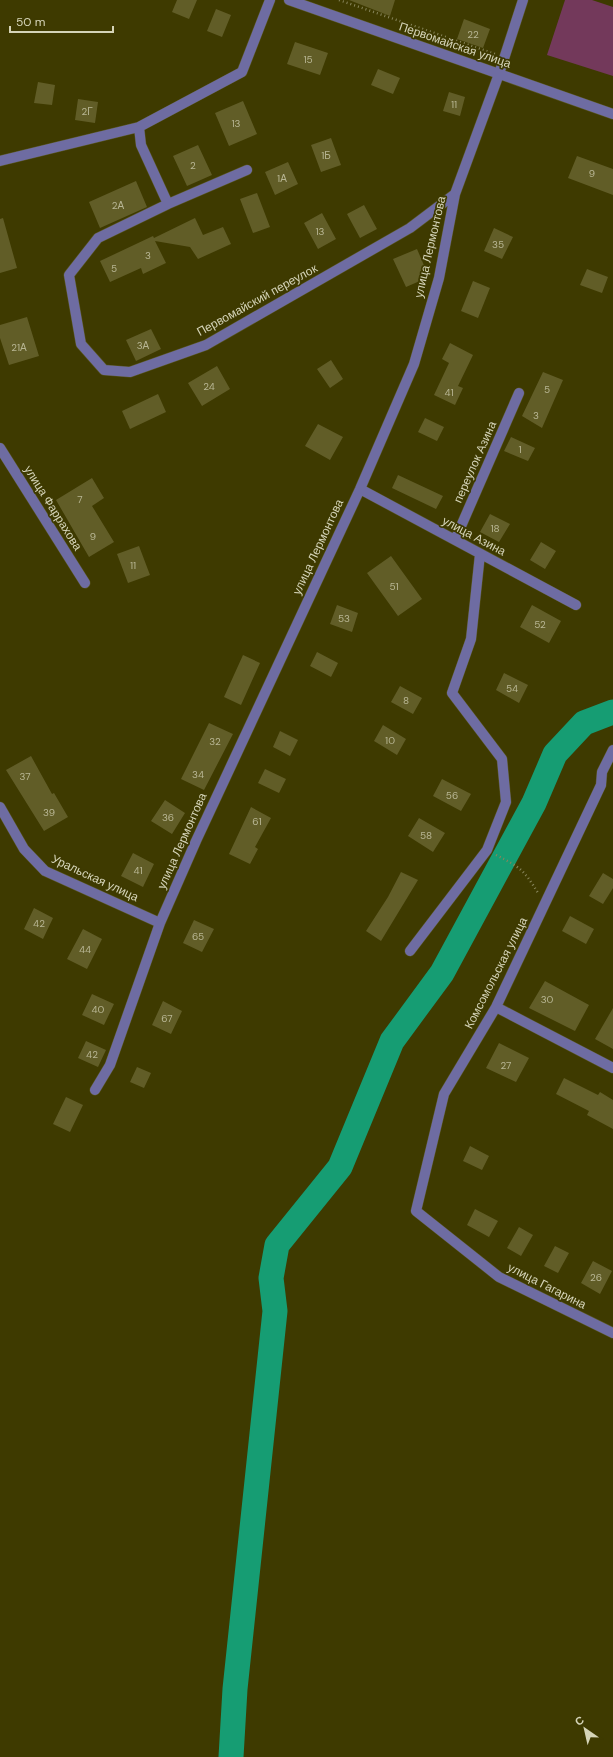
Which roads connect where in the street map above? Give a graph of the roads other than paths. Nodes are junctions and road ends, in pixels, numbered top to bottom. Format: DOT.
graph roads {
  1 [pos="270,0"];
  2 [pos="289,0"];
  3 [pos="523,0"];
  4 [pos="500,74"];
  5 [pos="613,114"];
  6 [pos="139,127"];
  7 [pos="0,161"];
  8 [pos="247,170"];
  9 [pos="456,194"];
  10 [pos="168,204"];
  11 [pos="519,393"];
  12 [pos="0,448"];
  13 [pos="360,489"];
  14 [pos="455,540"];
  15 [pos="480,554"];
  16 [pos="85,583"];
  17 [pos="576,605"];
  18 [pos="613,750"];
  19 [pos="0,807"];
  20 [pos="160,923"];
  21 [pos="410,950"];
  22 [pos="496,1007"];
  23 [pos="613,1068"];
  24 [pos="95,1090"];
  25 [pos="416,1211"];
  26 [pos="613,1333"];
  1 -- 6 [label="street"];
  2 -- 4 [label="street, Первомайская улица"];
  3 -- 4 [label="street, улица Лермонтова"];
  4 -- 5 [label="street, Первомайская улица"];
  4 -- 9 [label="street, улица Лермонтова"];
  6 -- 7 [label="street"];
  6 -- 10 [label="street"];
  8 -- 10 [label="street, Первомайский переулок"];
  9 -- 10 [label="street, Первомайский переулок"];
  9 -- 13 [label="street, улица Лермонтова"];
  11 -- 14 [label="street, переулок Азина"];
  12 -- 16 [label="street, улица Фаррахова"];
  13 -- 14 [label="street, улица Азина"];
  13 -- 20 [label="street, улица Лермонтова"];
  14 -- 15 [label="street, улица Азина"];
  15 -- 17 [label="street, улица Азина"];
  15 -- 21 [label="street"];
  18 -- 22 [label="street, Комсомольская улица"];
  19 -- 20 [label="street, Уральская улица"];
  20 -- 24 [label="street, улица Лермонтова"];
  22 -- 23 [label="street"];
  22 -- 25 [label="street, Комсомольская улица"];
  25 -- 26 [label="street, улица Гагарина"];
}
